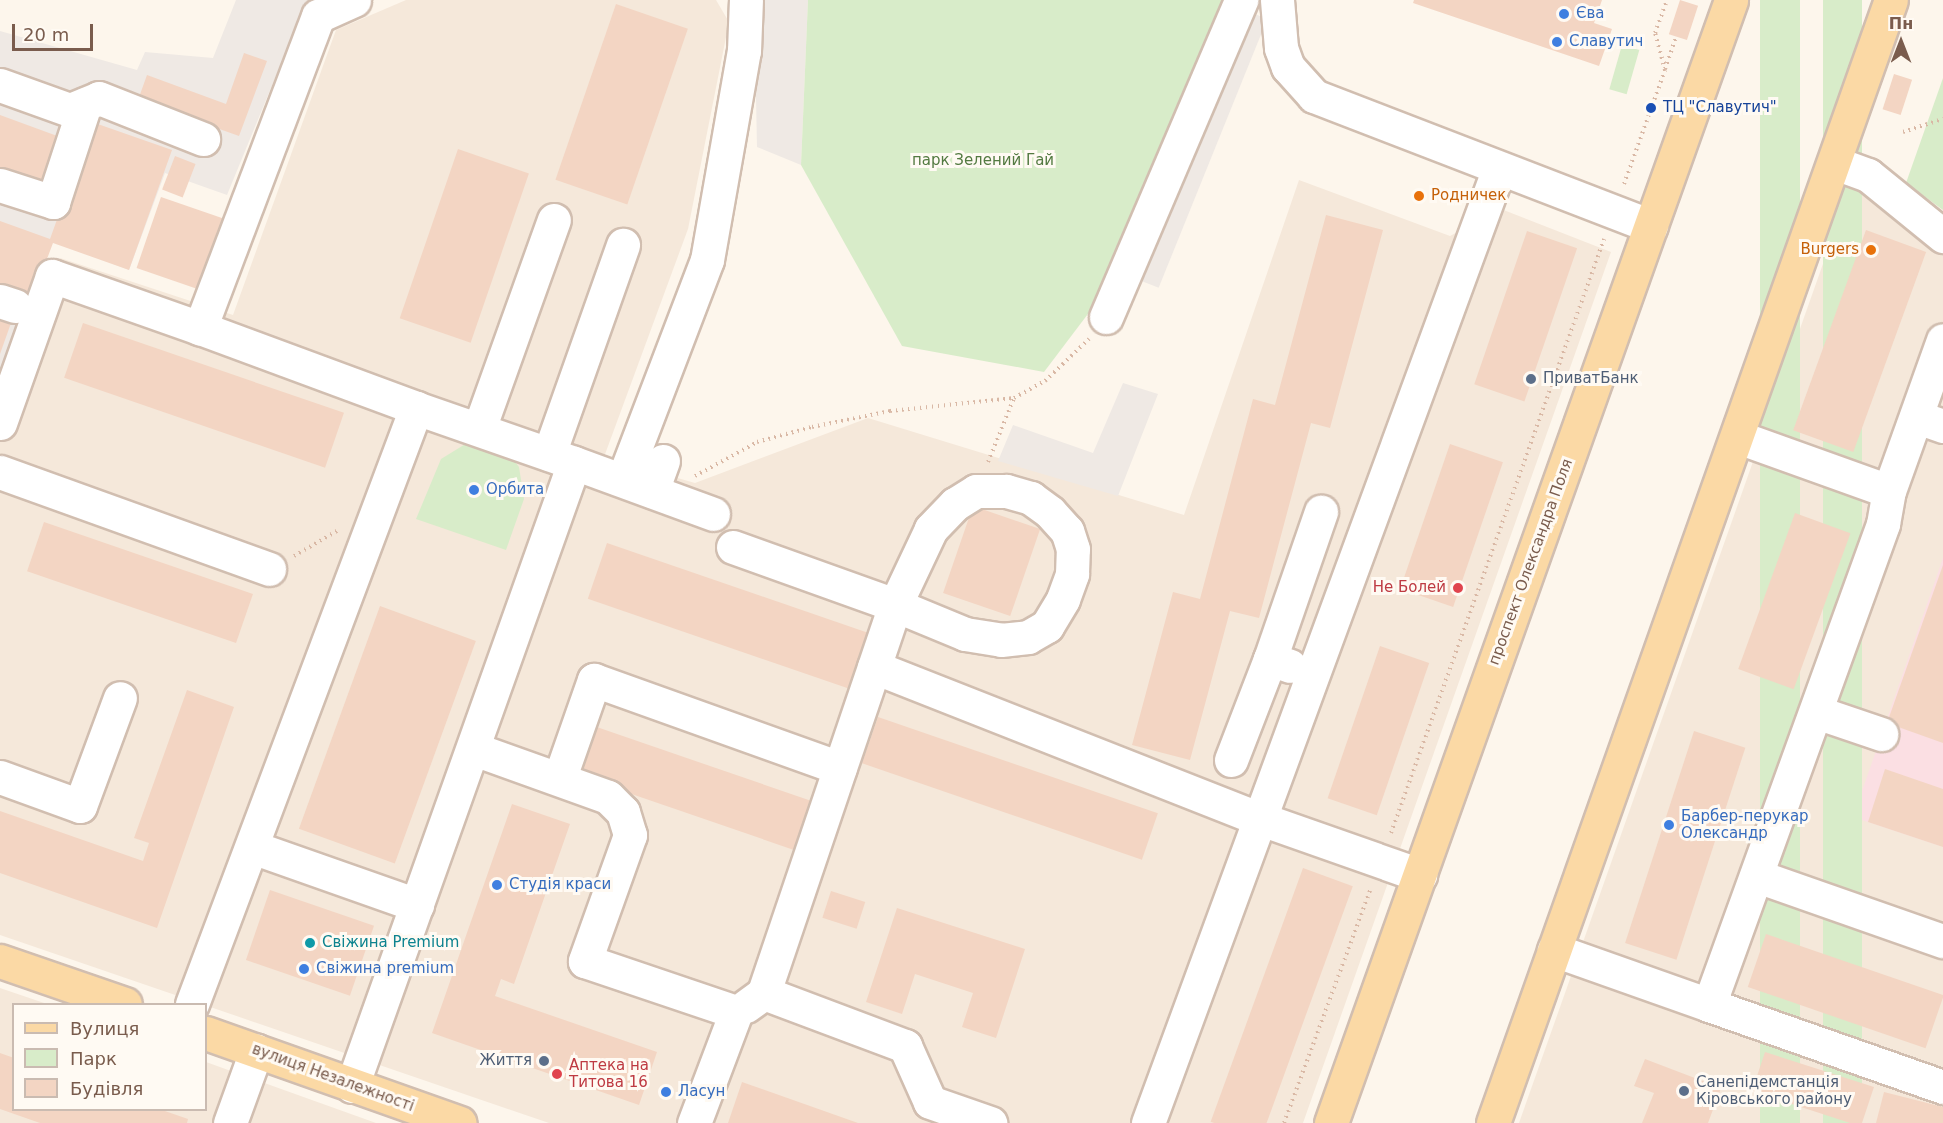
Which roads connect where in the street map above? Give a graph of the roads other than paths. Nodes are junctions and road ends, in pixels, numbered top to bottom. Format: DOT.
graph roads {
  1 [pos="354,0"];
  2 [pos="746,0"];
  3 [pos="1241,0"];
  4 [pos="1277,0"];
  5 [pos="1731,0"];
  6 [pos="1891,0"];
  7 [pos="0,85"];
  8 [pos="85,104"];
  9 [pos="204,139"];
  10 [pos="1835,163"];
  11 [pos="1499,168"];
  12 [pos="0,185"];
  13 [pos="554,220"];
  14 [pos="1651,226"];
  15 [pos="1943,236"];
  16 [pos="623,244"];
  17 [pos="1106,317"];
  18 [pos="200,328"];
  19 [pos="1943,340"];
  20 [pos="416,408"];
  21 [pos="1930,422"];
  22 [pos="0,423"];
  23 [pos="479,429"];
  24 [pos="1738,437"];
  25 [pos="562,458"];
  26 [pos="663,461"];
  27 [pos="0,472"];
  28 [pos="647,489"];
  29 [pos="1889,491"];
  30 [pos="1321,512"];
  31 [pos="713,514"];
  32 [pos="733,547"];
  33 [pos="269,569"];
  34 [pos="895,605"];
  35 [pos="1270,658"];
  36 [pos="874,667"];
  37 [pos="1311,675"];
  38 [pos="120,699"];
  39 [pos="1816,712"];
  40 [pos="1881,734"];
  41 [pos="474,749"];
  42 [pos="1231,760"];
  43 [pos="840,768"];
  44 [pos="0,777"];
  45 [pos="560,777"];
  46 [pos="1258,818"];
  47 [pos="252,847"];
  48 [pos="1420,875"];
  49 [pos="1757,876"];
  50 [pos="417,905"];
  51 [pos="1943,941"];
  52 [pos="1554,950"];
  53 [pos="0,961"];
  54 [pos="764,993"];
  55 [pos="118,1003"];
  56 [pos="193,1003"];
  57 [pos="1709,1005"];
  58 [pos="736,1012"];
  59 [pos="207,1033"];
  60 [pos="256,1051"];
  61 [pos="352,1086"];
  62 [pos="1943,1087"];
  63 [pos="230,1123"];
  64 [pos="460,1123"];
  65 [pos="694,1123"];
  66 [pos="990,1123"];
  67 [pos="1148,1123"];
  68 [pos="1331,1123"];
  69 [pos="1493,1123"];
  1 -- 18 [label="street"];
  2 -- 28 [label="street"];
  3 -- 17 [label="street"];
  4 -- 11 [label="street"];
  5 -- 14 [label="main road, проспект Олександра Поля"];
  6 -- 10 [label="main road"];
  7 -- 8 [label="street"];
  8 -- 9 [label="street"];
  8 -- 12 [label="street"];
  10 -- 15 [label="street"];
  10 -- 24 [label="main road"];
  11 -- 14 [label="street"];
  11 -- 37 [label="street"];
  13 -- 23 [label="street"];
  14 -- 48 [label="main road, проспект Олександра Поля"];
  16 -- 25 [label="street"];
  18 -- 20 [label="street"];
  18 -- 22 [label="street"];
  19 -- 21 [label="street"];
  20 -- 23 [label="street"];
  20 -- 47 [label="street"];
  21 -- 29 [label="street"];
  23 -- 25 [label="street"];
  24 -- 29 [label="street"];
  24 -- 52 [label="main road"];
  25 -- 28 [label="street"];
  25 -- 41 [label="street"];
  26 -- 28 [label="street"];
  27 -- 33 [label="street"];
  28 -- 31 [label="street"];
  29 -- 39 [label="street"];
  30 -- 35 [label="street"];
  32 -- 34 [label="street"];
  34 -- 34 [label="street"];
  34 -- 36 [label="street"];
  35 -- 37 [label="street"];
  35 -- 42 [label="street"];
  36 -- 43 [label="street"];
  36 -- 46 [label="street"];
  37 -- 46 [label="street"];
  38 -- 44 [label="street"];
  39 -- 40 [label="street"];
  39 -- 49 [label="street"];
  41 -- 45 [label="street"];
  41 -- 50 [label="street"];
  43 -- 45 [label="street"];
  43 -- 54 [label="street"];
  45 -- 58 [label="street"];
  46 -- 48 [label="street"];
  46 -- 67 [label="street"];
  47 -- 50 [label="street"];
  47 -- 56 [label="street"];
  48 -- 68 [label="main road, проспект Олександра Поля"];
  49 -- 51 [label="street"];
  49 -- 57 [label="street"];
  50 -- 61 [label="street"];
  52 -- 57 [label="street"];
  52 -- 69 [label="main road"];
  53 -- 55 [label="main road"];
  54 -- 58 [label="street"];
  54 -- 66 [label="street"];
  57 -- 62 [label="street"];
  58 -- 65 [label="street"];
  59 -- 60 [label="main road, вулиця Незалежності"];
  60 -- 61 [label="main road, вулиця Незалежності"];
  60 -- 63 [label="street"];
  61 -- 64 [label="main road, вулиця Незалежності"];
}
